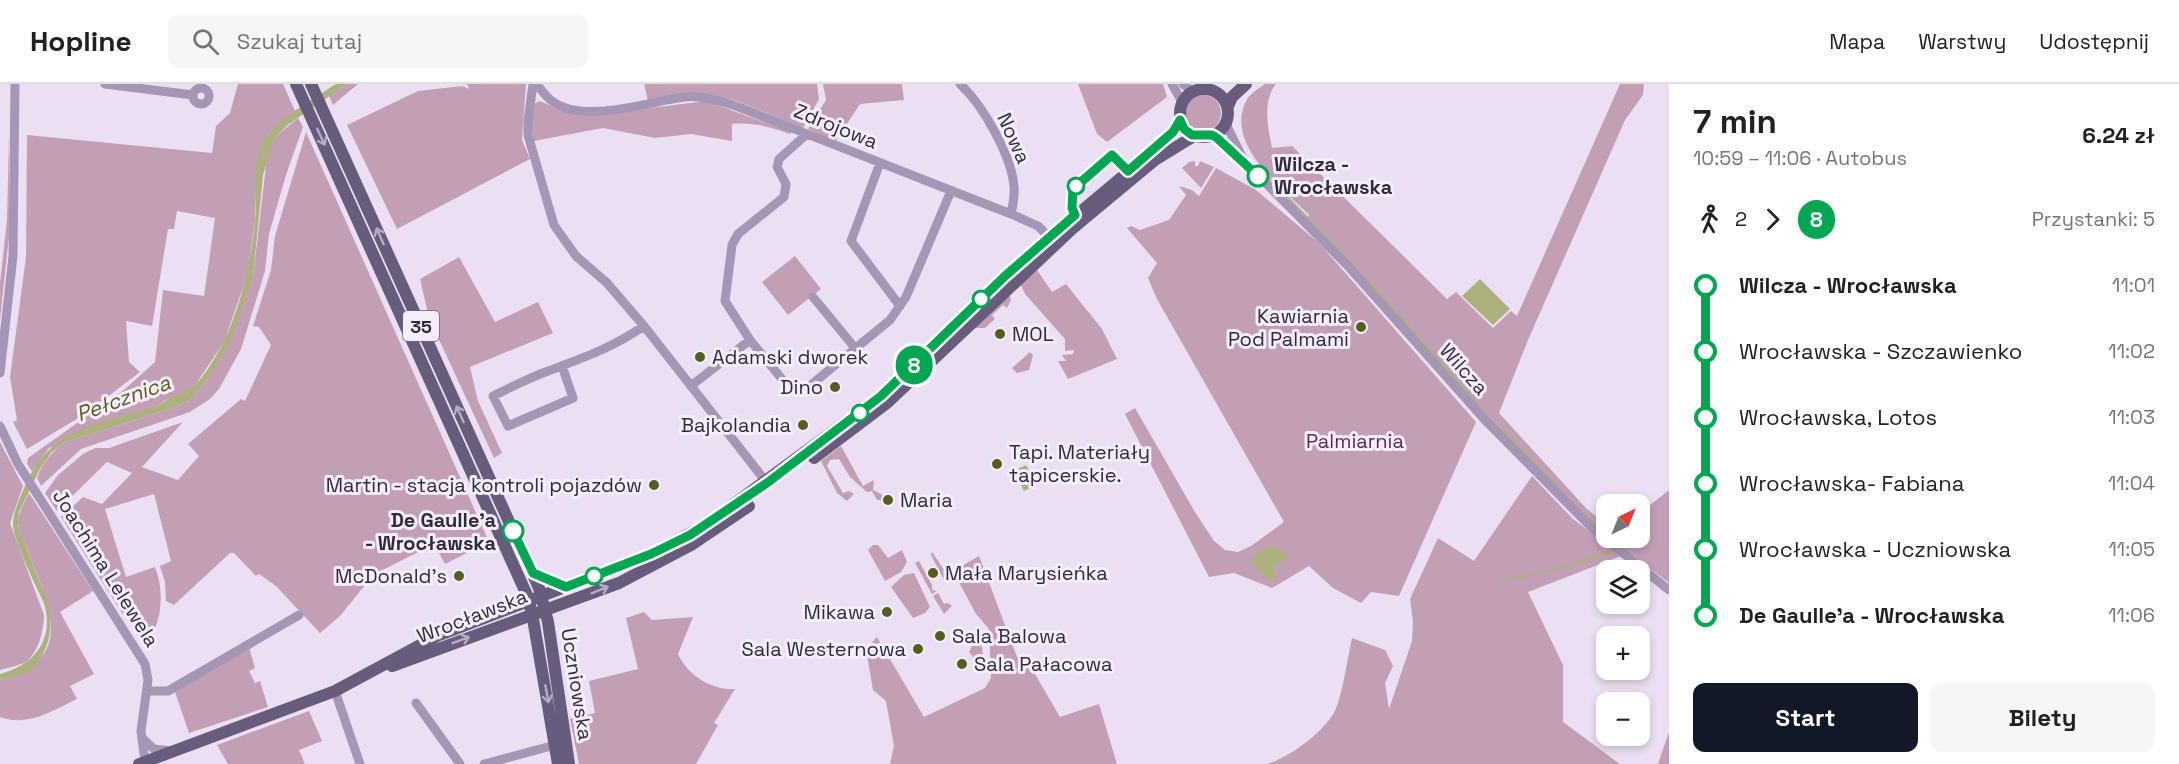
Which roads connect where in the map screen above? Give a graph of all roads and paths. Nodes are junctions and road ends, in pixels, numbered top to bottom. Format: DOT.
graph roads {
  1 [pos="15,84"];
  2 [pos="105,84"];
  3 [pos="296,84"];
  4 [pos="311,84"];
  5 [pos="535,84"];
  6 [pos="960,84"];
  7 [pos="1172,84"];
  8 [pos="1226,84"];
  9 [pos="1246,84"];
  10 [pos="1188,88"];
  11 [pos="1213,90"];
  12 [pos="193,95"];
  13 [pos="1182,102"];
  14 [pos="1228,106"];
  15 [pos="1180,120"];
  16 [pos="1225,122"];
  17 [pos="807,134"];
  18 [pos="1212,135"];
  19 [pos="1194,136"];
  20 [pos="1244,161"];
  21 [pos="880,163"];
  22 [pos="352,188"];
  23 [pos="951,191"];
  24 [pos="1011,214"];
  25 [pos="1049,237"];
  26 [pos="813,297"];
  27 [pos="900,306"];
  28 [pos="644,326"];
  29 [pos="750,340"];
  30 [pos="855,348"];
  31 [pos="562,366"];
  32 [pos="0,373"];
  33 [pos="692,385"];
  34 [pos="0,426"];
  35 [pos="484,467"];
  36 [pos="472,472"];
  37 [pos="767,483"];
  38 [pos="515,568"];
  39 [pos="533,573"];
  40 [pos="566,587"];
  41 [pos="1669,590"];
  42 [pos="542,596"];
  43 [pos="563,605"];
  44 [pos="531,607"];
  45 [pos="545,609"];
  46 [pos="512,614"];
  47 [pos="299,615"];
  48 [pos="536,636"];
  49 [pos="552,647"];
  50 [pos="147,691"];
  51 [pos="335,691"];
  52 [pos="416,703"];
  53 [pos="142,738"];
  54 [pos="555,745"];
  55 [pos="177,750"];
  56 [pos="142,763"];
  57 [pos="490,763"];
  58 [pos="360,764"];
  59 [pos="460,764"];
  60 [pos="558,764"];
  61 [pos="569,764"];
  1 -- 32 [label="street"];
  2 -- 12 [label="street"];
  3 -- 22 [label="main road, 35, one-way"];
  4 -- 22 [label="main road, 35"];
  5 -- 17 [label="street, Zdrojowa"];
  5 -- 28 [label="street"];
  6 -- 24 [label="street, Nowa"];
  7 -- 13 [label="street"];
  8 -- 11 [label="main road"];
  9 -- 14 [label="main road"];
  10 -- 11 [label="main road"];
  10 -- 13 [label="main road"];
  11 -- 14 [label="main road"];
  13 -- 15 [label="main road"];
  14 -- 16 [label="main road"];
  15 -- 19 [label="main road"];
  15 -- 25 [label="main road, Wrocławska"];
  16 -- 18 [label="main road"];
  16 -- 20 [label="street, Wilcza"];
  17 -- 21 [label="street, Zdrojowa"];
  17 -- 29 [label="street"];
  18 -- 19 [label="main road"];
  18 -- 20 [label="street, Wilcza"];
  43 -- 19 [label="main road, Wrocławska, one-way"];
  20 -- 41 [label="street, Wilcza"];
  21 -- 23 [label="street, Zdrojowa"];
  21 -- 27 [label="street"];
  35 -- 22 [label="main road, 35, one-way"];
  22 -- 36 [label="main road, 35"];
  23 -- 24 [label="street, Zdrojowa"];
  23 -- 27 [label="street"];
  24 -- 25 [label="street, Zdrojowa"];
  25 -- 37 [label="main road, Wrocławska"];
  26 -- 30 [label="street"];
  27 -- 30 [label="street"];
  28 -- 31 [label="street"];
  28 -- 33 [label="street"];
  29 -- 30 [label="street"];
  29 -- 33 [label="street"];
  31 -- 31 [label="street"];
  33 -- 37 [label="street"];
  34 -- 50 [label="street, Joachima Lelewela"];
  35 -- 36 [label="main road"];
  35 -- 39 [label="main road, 35"];
  36 -- 38 [label="main road, 35"];
  37 -- 40 [label="main road, Wrocławska"];
  38 -- 44 [label="main road, 35"];
  38 -- 46 [label="main road"];
  39 -- 40 [label="main road"];
  39 -- 42 [label="main road, 35"];
  40 -- 42 [label="main road, Wrocławska"];
  42 -- 44 [label="main road, Wrocławska"];
  42 -- 45 [label="main road, Uczniowska"];
  43 -- 45 [label="main road, Wrocławska"];
  43 -- 49 [label="main road"];
  44 -- 45 [label="main road, Wrocławska"];
  44 -- 46 [label="main road, Wrocławska"];
  44 -- 48 [label="main road, Uczniowska"];
  45 -- 49 [label="main road, Uczniowska"];
  46 -- 48 [label="main road"];
  46 -- 51 [label="main road, Wrocławska"];
  47 -- 50 [label="street"];
  48 -- 54 [label="main road, Uczniowska, one-way"];
  49 -- 61 [label="main road, Uczniowska"];
  50 -- 53 [label="street, Joachima Lelewela"];
  51 -- 55 [label="main road, Wrocławska"];
  51 -- 58 [label="street"];
  52 -- 59 [label="street"];
  53 -- 55 [label="street"];
  53 -- 56 [label="street, Joachima Lelewela"];
  54 -- 57 [label="street"];
  54 -- 60 [label="main road, Uczniowska"];
  55 -- 56 [label="main road, Wrocławska"];
}
